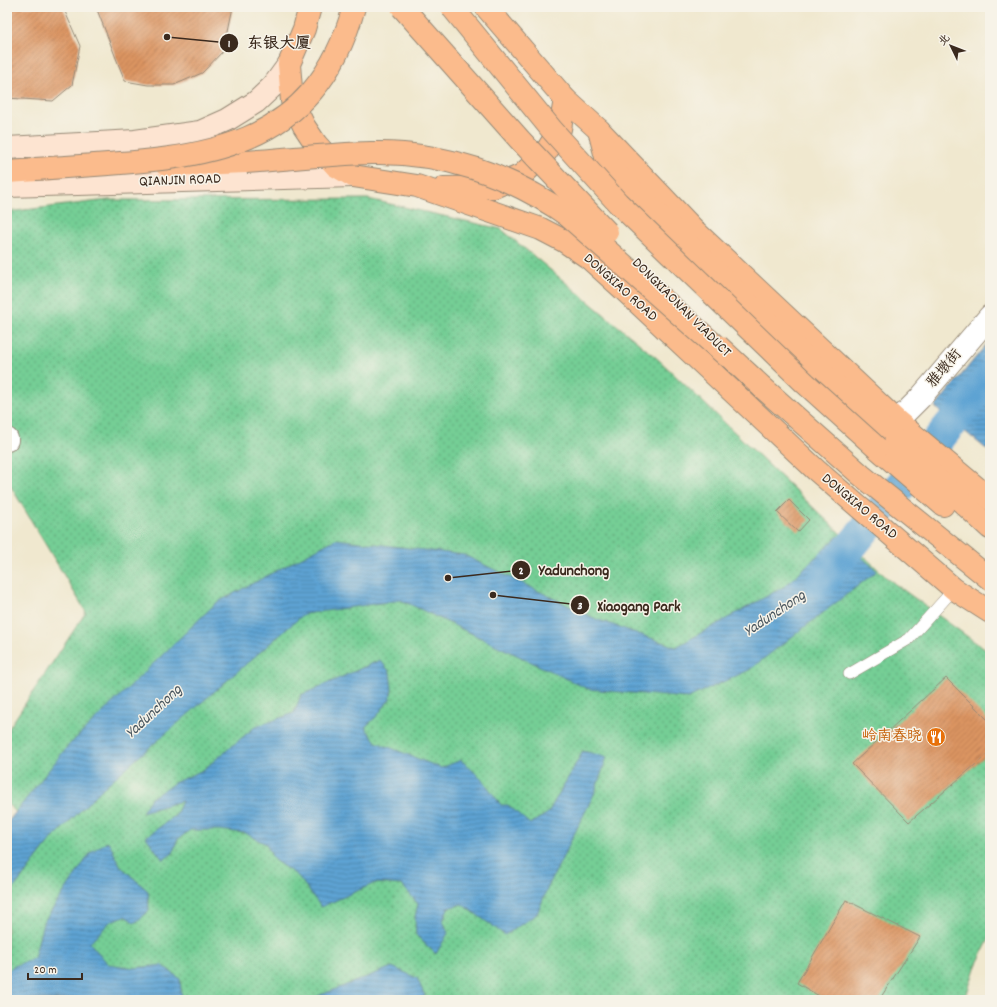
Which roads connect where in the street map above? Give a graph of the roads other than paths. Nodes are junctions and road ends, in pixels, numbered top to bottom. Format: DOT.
graph roads {
  1 [pos="310,7"];
  2 [pos="354,7"];
  3 [pos="402,7"];
  4 [pos="452,7"];
  5 [pos="486,7"];
  6 [pos="289,64"];
  7 [pos="565,99"];
  8 [pos="598,130"];
  9 [pos="7,148"];
  10 [pos="34,169"];
  11 [pos="7,172"];
  12 [pos="353,176"];
  13 [pos="7,186"];
  14 [pos="417,186"];
  15 [pos="990,316"];
  16 [pos="728,356"];
  17 [pos="903,426"];
  18 [pos="984,494"];
  19 [pos="990,528"];
  20 [pos="990,543"];
  21 [pos="986,576"];
  22 [pos="954,589"];
  23 [pos="990,612"];
  24 [pos="849,674"];
  1 -- 6 [label="main road, DONGXIAO ROAD"];
  2 -- 10 [label="main road, bridge"];
  3 -- 16 [label="main road, DONGXIAONAN VIADUCT, bridge"];
  4 -- 20 [label="main road, DONGXIAONAN VIADUCT, bridge"];
  5 -- 7 [label="main road"];
  6 -- 9 [label="main road"];
  6 -- 12 [label="main road, DONGXIAO ROAD"];
  7 -- 8 [label="main road"];
  7 -- 14 [label="main road"];
  8 -- 17 [label="main road"];
  8 -- 19 [label="main road"];
  10 -- 11 [label="main road"];
  10 -- 16 [label="main road, bridge"];
  12 -- 13 [label="main road, QIANJIN ROAD"];
  12 -- 14 [label="main road, DONGXIAO ROAD"];
  14 -- 22 [label="main road, DONGXIAO ROAD"];
  15 -- 17 [label="street, 雅墩街"];
  16 -- 21 [label="main road, DONGXIAONAN VIADUCT, bridge"];
  17 -- 18 [label="main road"];
  22 -- 23 [label="main road, DONGXIAO ROAD"];
  22 -- 24 [label="lane"];
}
